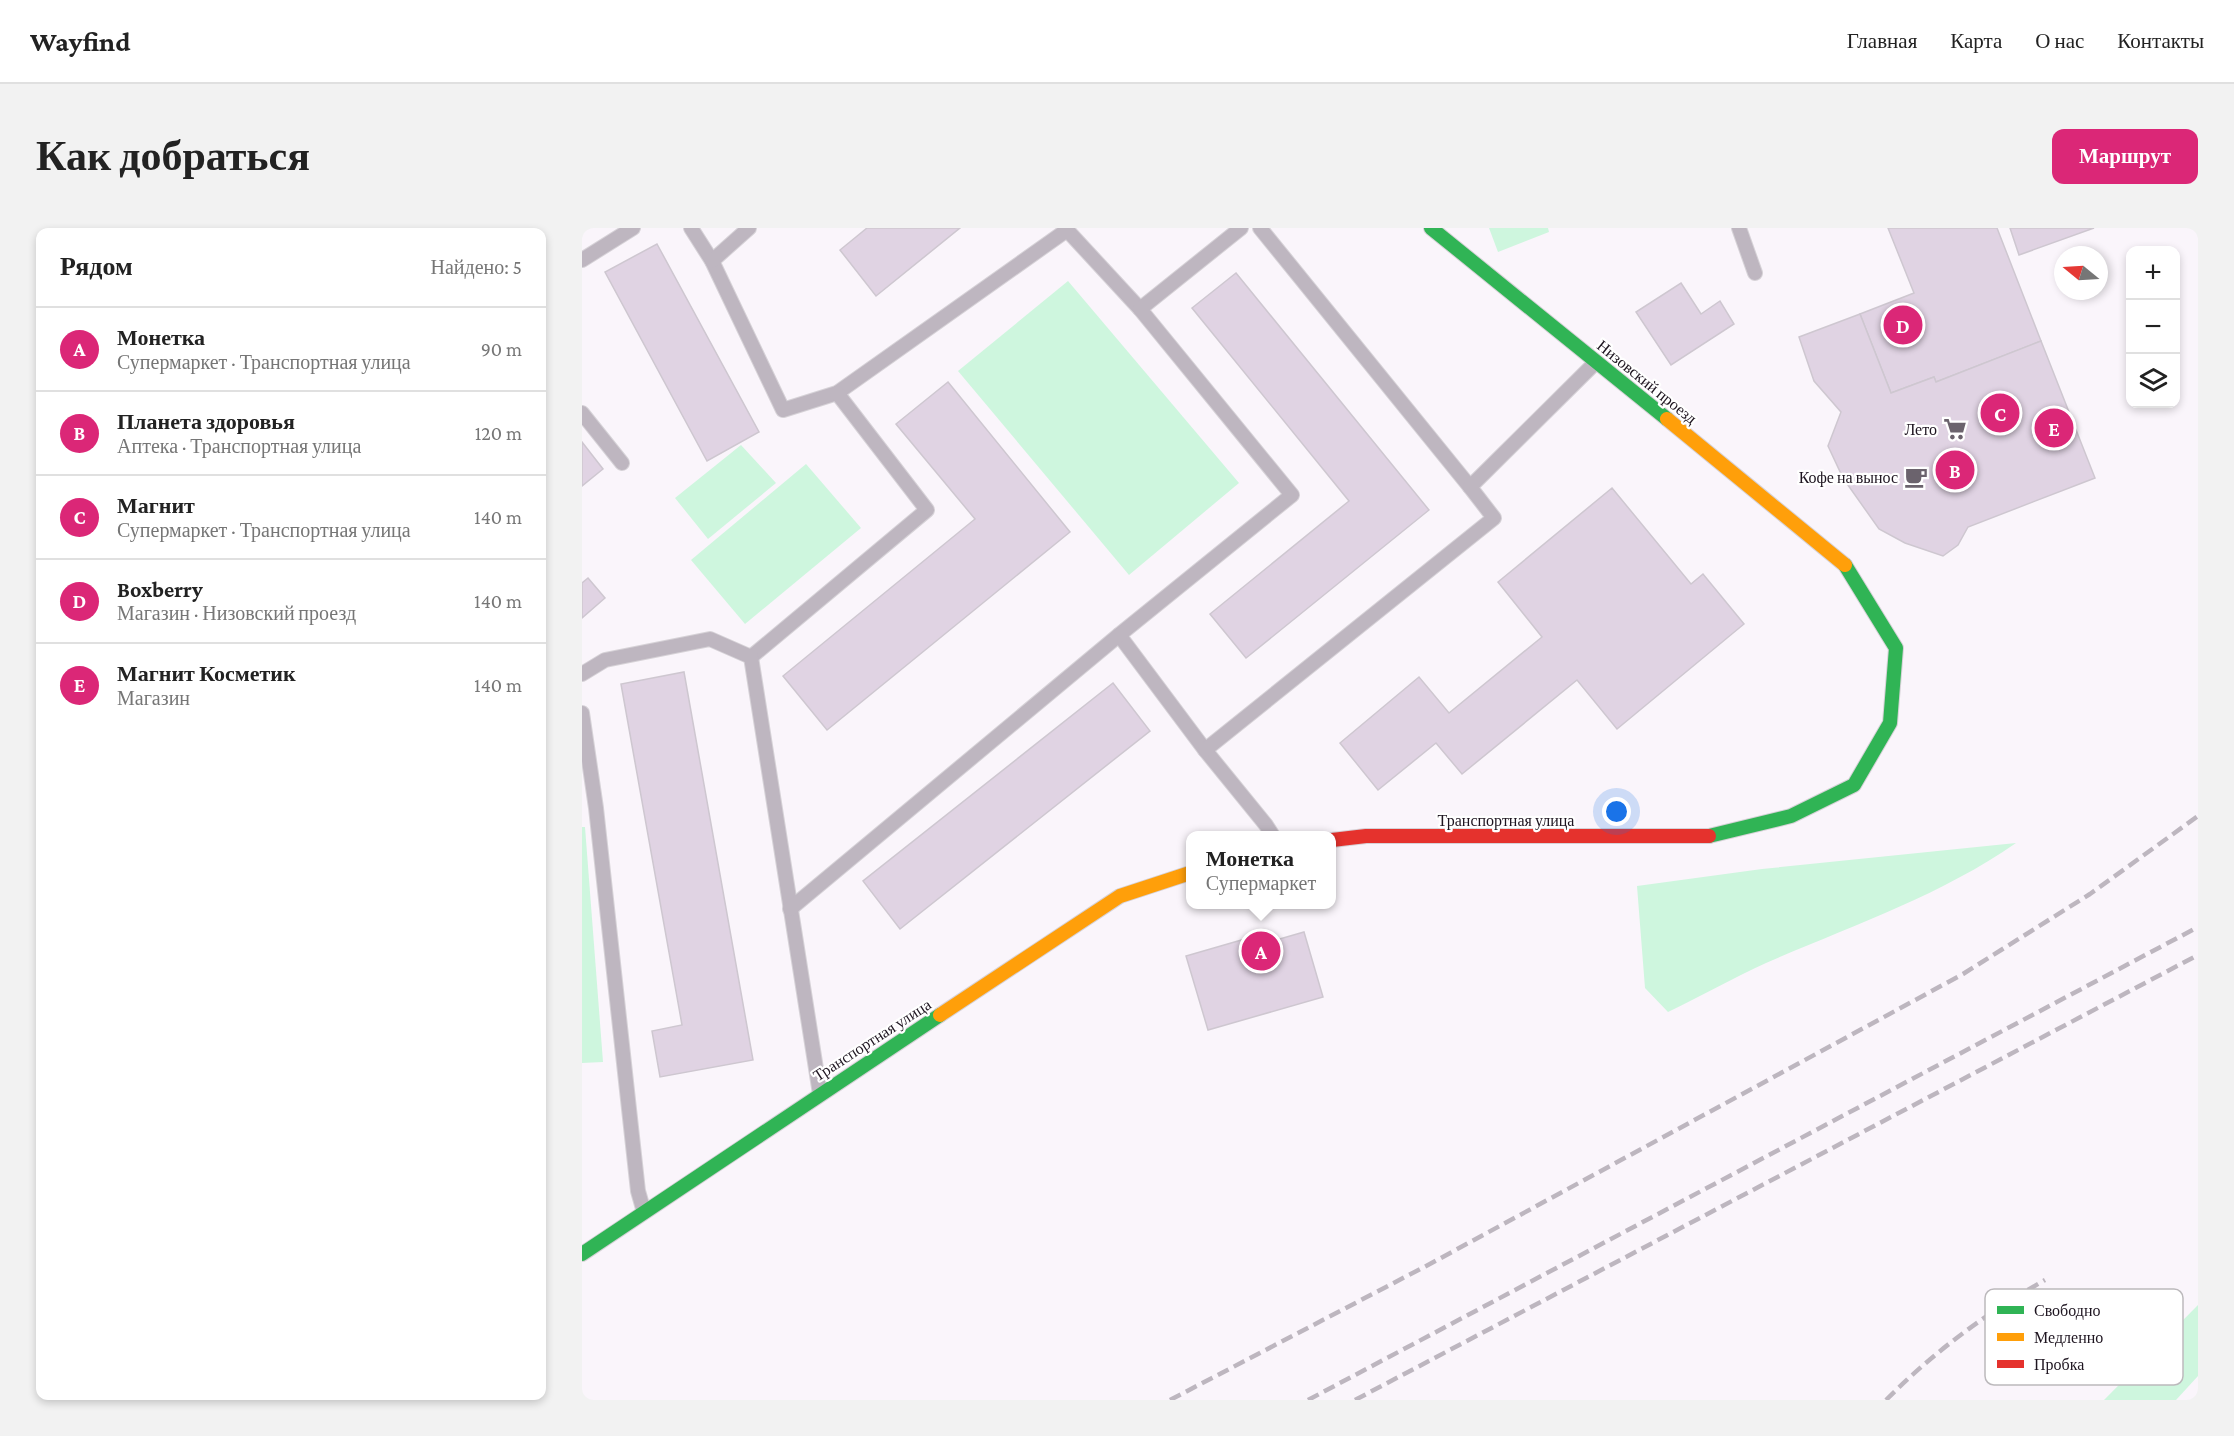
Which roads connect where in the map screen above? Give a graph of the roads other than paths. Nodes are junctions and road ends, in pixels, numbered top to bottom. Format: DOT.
graph roads {
  1 [pos="633,228"];
  2 [pos="691,228"];
  3 [pos="749,228"];
  4 [pos="1241,228"];
  5 [pos="1260,228"];
  6 [pos="1431,228"];
  7 [pos="1739,228"];
  8 [pos="1068,229"];
  9 [pos="582,260"];
  10 [pos="712,261"];
  11 [pos="1755,273"];
  12 [pos="1140,309"];
  13 [pos="1596,362"];
  14 [pos="837,393"];
  15 [pos="582,413"];
  16 [pos="622,463"];
  17 [pos="1470,487"];
  18 [pos="1842,561"];
  19 [pos="1119,635"];
  20 [pos="751,657"];
  21 [pos="582,674"];
  22 [pos="582,713"];
  23 [pos="1205,750"];
  24 [pos="1270,831"];
  25 [pos="1336,840"];
  26 [pos="1186,875"];
  27 [pos="790,909"];
  28 [pos="820,1094"];
  29 [pos="644,1212"];
  30 [pos="582,1254"];
  1 -- 9 [label="lane"];
  2 -- 10 [label="lane"];
  3 -- 10 [label="lane"];
  4 -- 12 [label="lane"];
  5 -- 17 [label="lane"];
  6 -- 13 [label="street, Низовский проезд"];
  7 -- 11 [label="lane"];
  8 -- 12 [label="lane"];
  8 -- 14 [label="lane"];
  10 -- 14 [label="lane"];
  12 -- 19 [label="lane"];
  13 -- 17 [label="lane"];
  13 -- 18 [label="street, Низовский проезд"];
  14 -- 20 [label="lane"];
  15 -- 16 [label="lane"];
  17 -- 23 [label="lane"];
  18 -- 25 [label="street, Транспортная улица"];
  19 -- 23 [label="lane"];
  19 -- 27 [label="lane"];
  20 -- 21 [label="lane"];
  20 -- 27 [label="lane"];
  22 -- 29 [label="lane"];
  23 -- 24 [label="lane"];
  26 -- 28 [label="street, Транспортная улица"];
  27 -- 28 [label="lane"];
  28 -- 29 [label="street, Транспортная улица"];
  29 -- 30 [label="street, Транспортная улица"];
}
